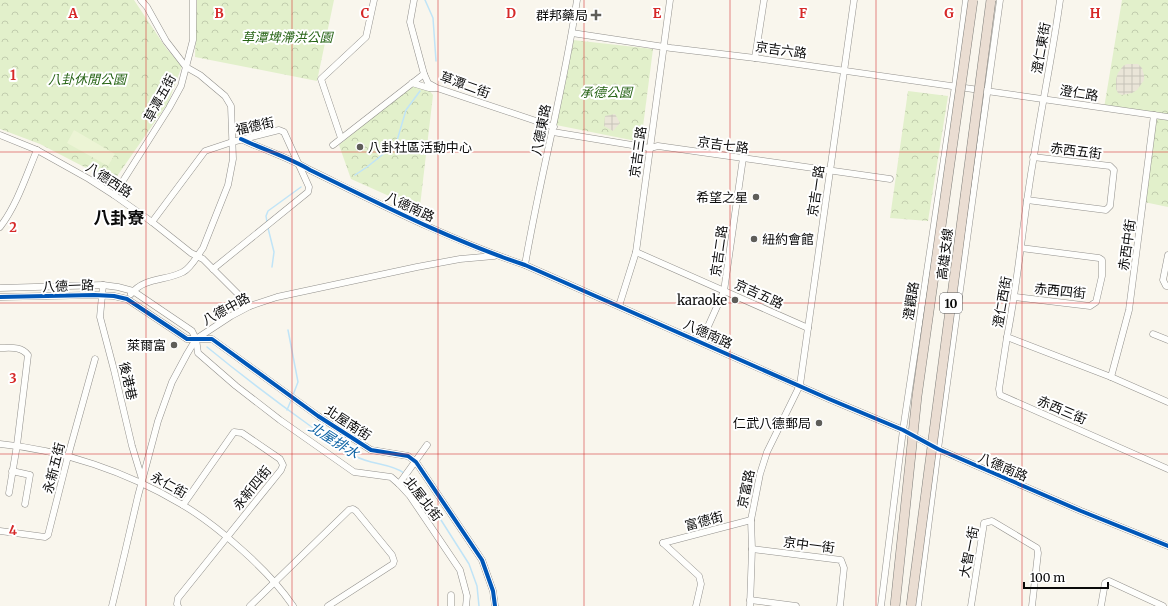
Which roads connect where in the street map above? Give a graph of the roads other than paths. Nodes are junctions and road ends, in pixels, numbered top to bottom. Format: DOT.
graph roads {
  1 [pos="141,0"];
  2 [pos="193,0"];
  3 [pos="374,0"];
  4 [pos="414,0"];
  5 [pos="577,0"];
  6 [pos="670,0"];
  7 [pos="764,0"];
  8 [pos="854,0"];
  9 [pos="966,0"];
  10 [pos="973,0"];
  11 [pos="991,0"];
  12 [pos="1000,0"];
  13 [pos="1060,0"];
  14 [pos="572,33"];
  15 [pos="663,46"];
  16 [pos="755,58"];
  17 [pos="186,67"];
  18 [pos="844,71"];
  19 [pos="424,74"];
  20 [pos="412,82"];
  21 [pos="955,86"];
  22 [pos="437,88"];
  23 [pos="986,90"];
  24 [pos="1044,99"];
  25 [pos="1154,115"];
  26 [pos="1168,116"];
  27 [pos="554,129"];
  28 [pos="0,135"];
  29 [pos="341,138"];
  30 [pos="241,140"];
  31 [pos="232,142"];
  32 [pos="332,145"];
  33 [pos="650,148"];
  34 [pos="37,150"];
  35 [pos="1034,157"];
  36 [pos="743,158"];
  37 [pos="297,163"];
  38 [pos="830,171"];
  39 [pos="890,179"];
  40 [pos="114,194"];
  41 [pos="1028,200"];
  42 [pos="152,222"];
  43 [pos="0,227"];
  44 [pos="1021,248"];
  45 [pos="636,252"];
  46 [pos="1168,255"];
  47 [pos="198,256"];
  48 [pos="497,256"];
  49 [pos="525,265"];
  50 [pos="213,269"];
  51 [pos="103,285"];
  52 [pos="1168,286"];
  53 [pos="0,288"];
  54 [pos="133,291"];
  55 [pos="724,291"];
  56 [pos="102,295"];
  57 [pos="0,297"];
  58 [pos="1015,297"];
  59 [pos="127,299"];
  60 [pos="250,306"];
  61 [pos="619,306"];
  62 [pos="808,328"];
  63 [pos="1153,334"];
  64 [pos="1007,337"];
  65 [pos="196,339"];
  66 [pos="1168,340"];
  67 [pos="701,342"];
  68 [pos="0,348"];
  69 [pos="95,359"];
  70 [pos="1111,377"];
  71 [pos="800,385"];
  72 [pos="1168,402"];
  73 [pos="903,430"];
  74 [pos="0,444"];
  75 [pos="17,445"];
  76 [pos="427,445"];
  77 [pos="938,449"];
  78 [pos="68,456"];
  79 [pos="414,464"];
  80 [pos="1168,469"];
  81 [pos="12,471"];
  82 [pos="142,482"];
  83 [pos="401,482"];
  84 [pos="9,493"];
  85 [pos="25,504"];
  86 [pos="183,505"];
  87 [pos="751,520"];
  88 [pos="0,531"];
  89 [pos="227,537"];
  90 [pos="1168,546"];
  91 [pos="752,549"];
  92 [pos="275,582"];
  93 [pos="451,595"];
  94 [pos="750,603"];
  95 [pos="112,606"];
  96 [pos="178,606"];
  97 [pos="250,606"];
  98 [pos="293,606"];
  99 [pos="328,606"];
  100 [pos="451,606"];
  101 [pos="466,606"];
  102 [pos="495,606"];
  103 [pos="696,606"];
  104 [pos="796,606"];
  105 [pos="840,606"];
  106 [pos="881,606"];
  107 [pos="895,606"];
  108 [pos="912,606"];
  109 [pos="918,606"];
  110 [pos="971,606"];
  111 [pos="1032,606"];
  112 [pos="1102,606"];
  113 [pos="1163,606"];
  1 -- 17 [label="street"];
  2 -- 17 [label="street, 草潭五街"];
  3 -- 29 [label="street"];
  4 -- 19 [label="street, 草潭二街"];
  5 -- 14 [label="street, 八德東路"];
  6 -- 15 [label="street, 京吉三路"];
  7 -- 16 [label="street"];
  8 -- 18 [label="street, 京吉一路"];
  9 -- 21 [label="street, 澄觀路"];
  10 -- 107 [label="highway, 高雄支線 / 10, bridge"];
  11 -- 108 [label="highway, 高雄支線 / 10, bridge"];
  12 -- 23 [label="street"];
  13 -- 24 [label="street, 澄仁東街"];
  14 -- 15 [label="street, 京吉六路"];
  14 -- 27 [label="street, 八德東路"];
  15 -- 16 [label="street, 京吉六路"];
  15 -- 33 [label="street, 京吉三路"];
  16 -- 18 [label="street, 京吉六路"];
  17 -- 31 [label="street"];
  17 -- 40 [label="street, 草潭五街"];
  18 -- 21 [label="street, 京吉六路"];
  18 -- 38 [label="street, 京吉一路"];
  19 -- 20 [label="street"];
  19 -- 22 [label="street, 草潭二街"];
  20 -- 22 [label="street"];
  20 -- 29 [label="street"];
  21 -- 23 [label="street, 京吉六路"];
  21 -- 73 [label="street, 澄觀路"];
  22 -- 27 [label="street, 草潭二街"];
  23 -- 24 [label="street, 澄仁路"];
  23 -- 77 [label="street"];
  24 -- 25 [label="street, 澄仁路"];
  24 -- 35 [label="street, 澄仁西街"];
  25 -- 26 [label="street, 澄仁路"];
  25 -- 70 [label="street, 赤西中街"];
  27 -- 33 [label="street, 京吉七路"];
  27 -- 49 [label="street, 八德東路"];
  28 -- 34 [label="street, 八德西路"];
  29 -- 32 [label="street"];
  30 -- 31 [label="street, 福德街"];
  30 -- 37 [label="street, 八德南路"];
  30 -- 37 [label="street, 福德街"];
  31 -- 42 [label="street, 福德街"];
  31 -- 47 [label="street"];
  33 -- 36 [label="street, 京吉七路"];
  33 -- 45 [label="street, 京吉三路"];
  34 -- 40 [label="street, 八德西路"];
  34 -- 43 [label="street"];
  35 -- 41 [label="street, 澄仁西街"];
  35 -- 41 [label="street, 赤西五街"];
  36 -- 38 [label="street, 京吉七路"];
  36 -- 55 [label="street, 京吉二路"];
  37 -- 48 [label="street, 八德南路"];
  37 -- 50 [label="street, 福德街"];
  38 -- 39 [label="street, 京吉七路"];
  38 -- 62 [label="street, 京吉一路"];
  40 -- 42 [label="street, 八德西路"];
  41 -- 44 [label="street, 澄仁西街"];
  42 -- 47 [label="street, 八德西路"];
  44 -- 58 [label="street, 澄仁西街"];
  44 -- 58 [label="street, 赤西四街"];
  45 -- 55 [label="street, 京吉五路"];
  45 -- 61 [label="street, 京吉三路"];
  46 -- 52 [label="street"];
  47 -- 50 [label="street, 八德西路"];
  47 -- 54 [label="street"];
  48 -- 49 [label="street, 八德南路"];
  48 -- 60 [label="street, 八德中路"];
  49 -- 61 [label="street, 八德南路"];
  50 -- 60 [label="street, 八德西路"];
  51 -- 53 [label="street, 八德一路"];
  51 -- 54 [label="street, 八德一路"];
  51 -- 56 [label="street, 後港巷"];
  54 -- 59 [label="street"];
  54 -- 65 [label="street, 八德一路"];
  55 -- 62 [label="street, 京吉五路"];
  55 -- 67 [label="street, 京吉二路"];
  56 -- 57 [label="street, 八德一路"];
  56 -- 59 [label="street, 八德一路"];
  56 -- 82 [label="street, 後港巷"];
  58 -- 64 [label="street, 澄仁西街"];
  59 -- 65 [label="street, 八德一路"];
  60 -- 65 [label="street, 八德中路"];
  61 -- 67 [label="street, 八德南路"];
  62 -- 71 [label="street, 京吉一路"];
  63 -- 66 [label="street"];
  64 -- 70 [label="street, 澄仁西街"];
  64 -- 80 [label="street, 赤西三街"];
  65 -- 79 [label="street, 北屋南街"];
  65 -- 82 [label="street, 八德中路"];
  65 -- 83 [label="street, 北屋北街"];
  67 -- 71 [label="street, 八德南路"];
  68 -- 75 [label="street"];
  69 -- 78 [label="street, 永新五街"];
  70 -- 72 [label="street, 澄仁西街"];
  71 -- 73 [label="street, 八德南路"];
  71 -- 87 [label="street, 京富路"];
  73 -- 77 [label="street, 八德南路"];
  73 -- 106 [label="street, 澄觀路"];
  74 -- 75 [label="street, 永仁街"];
  75 -- 78 [label="street, 永仁街"];
  75 -- 81 [label="street"];
  76 -- 79 [label="street"];
  77 -- 90 [label="street, 八德南路"];
  77 -- 109 [label="street"];
  78 -- 82 [label="street, 永仁街"];
  78 -- 88 [label="street, 永新五街"];
  79 -- 83 [label="street"];
  79 -- 102 [label="street"];
  81 -- 84 [label="street"];
  81 -- 85 [label="street, 永新五街"];
  82 -- 86 [label="street, 永仁街"];
  82 -- 95 [label="street, 八德中路"];
  83 -- 101 [label="street, 北屋北街"];
  86 -- 89 [label="street, 永仁街"];
  86 -- 89 [label="street, 永新四街"];
  87 -- 91 [label="street, 京富路"];
  87 -- 103 [label="street, 富德街"];
  89 -- 92 [label="street, 永仁街"];
  89 -- 96 [label="street, 永新四街"];
  91 -- 94 [label="street, 京富路"];
  91 -- 105 [label="street, 京中一街"];
  92 -- 97 [label="street"];
  92 -- 98 [label="street, 永仁街"];
  92 -- 99 [label="street"];
  93 -- 100 [label="street"];
  94 -- 104 [label="street"];
  110 -- 111 [label="street, 大智一街"];
  112 -- 113 [label="street"];
}
